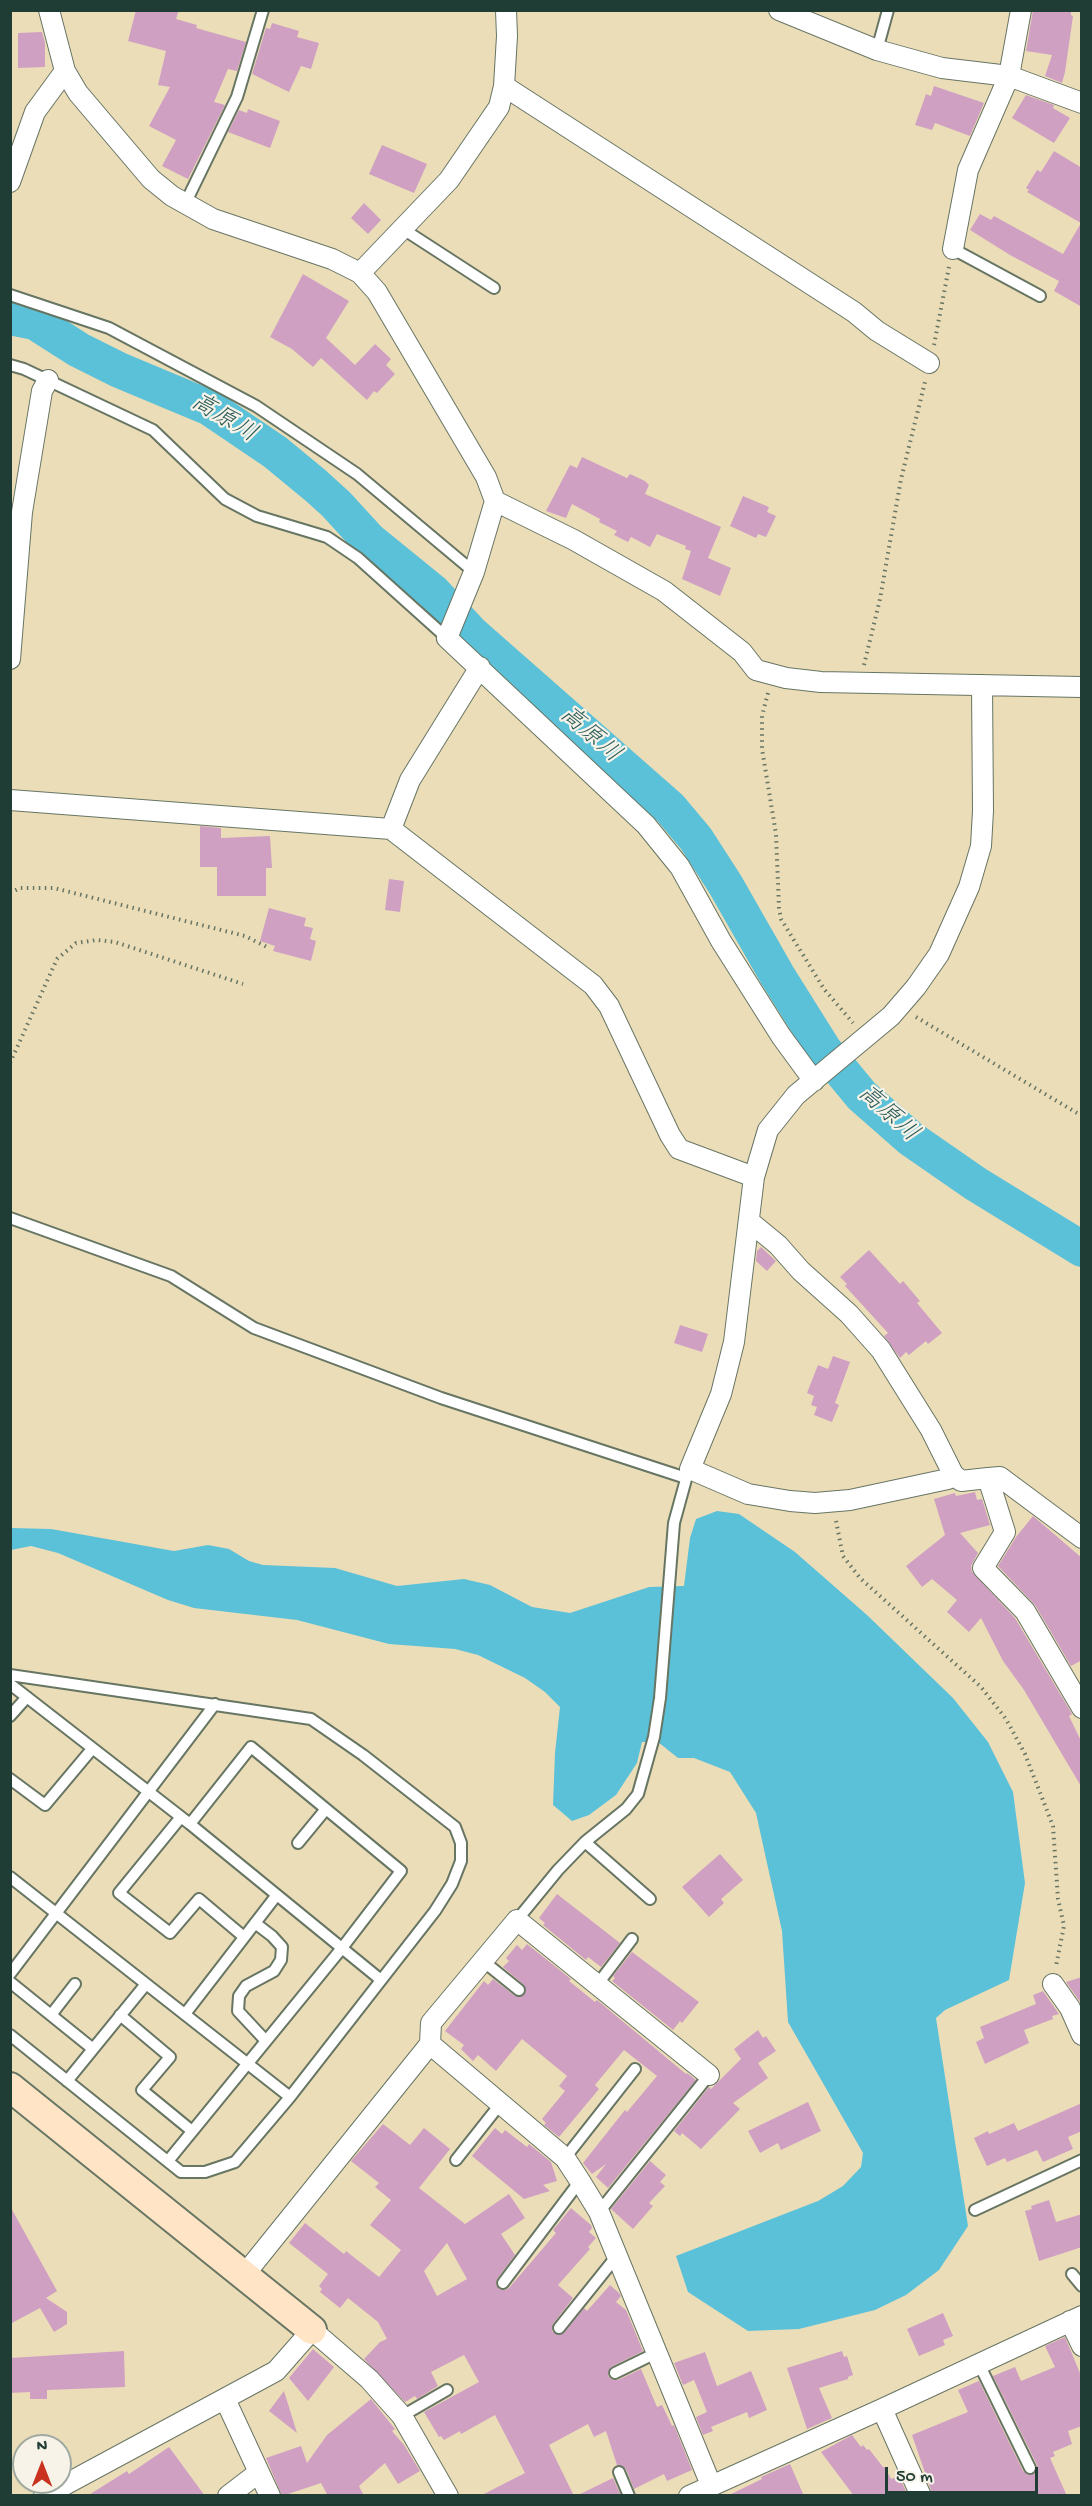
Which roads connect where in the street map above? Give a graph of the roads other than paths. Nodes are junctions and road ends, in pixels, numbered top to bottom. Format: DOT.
graph roads {
  1 [pos="49,10"];
  2 [pos="263,10"];
  3 [pos="506,10"];
  4 [pos="779,10"];
  5 [pos="888,10"];
  6 [pos="1021,10"];
  7 [pos="877,50"];
  8 [pos="65,71"];
  9 [pos="1009,76"];
  10 [pos="504,86"];
  11 [pos="1082,103"];
  12 [pos="10,182"];
  13 [pos="185,204"];
  14 [pos="403,230"];
  15 [pos="953,249"];
  16 [pos="360,273"];
  17 [pos="494,288"];
  18 [pos="10,295"];
  19 [pos="1040,296"];
  20 [pos="929,363"];
  21 [pos="10,365"];
  22 [pos="48,380"];
  23 [pos="495,501"];
  24 [pos="474,572"];
  25 [pos="447,638"];
  26 [pos="10,659"];
  27 [pos="480,668"];
  28 [pos="982,685"];
  29 [pos="1082,687"];
  30 [pos="10,800"];
  31 [pos="391,829"];
  32 [pos="814,1081"];
  33 [pos="754,1177"];
  34 [pos="10,1218"];
  35 [pos="750,1222"];
  36 [pos="688,1473"];
  37 [pos="953,1474"];
  38 [pos="988,1478"];
  39 [pos="1082,1538"];
  40 [pos="10,1675"];
  41 [pos="10,1684"];
  42 [pos="27,1697"];
  43 [pos="215,1704"];
  44 [pos="1082,1708"];
  45 [pos="10,1716"];
  46 [pos="92,1749"];
  47 [pos="10,1779"];
  48 [pos="148,1792"];
  49 [pos="326,1809"];
  50 [pos="181,1817"];
  51 [pos="190,1824"];
  52 [pos="585,1842"];
  53 [pos="298,1843"];
  54 [pos="10,1876"];
  55 [pos="276,1896"];
  56 [pos="650,1899"];
  57 [pos="56,1912"];
  58 [pos="517,1920"];
  59 [pos="255,1923"];
  60 [pos="244,1937"];
  61 [pos="632,1939"];
  62 [pos="342,1948"];
  63 [pos="483,1961"];
  64 [pos="10,1974"];
  65 [pos="381,1980"];
  66 [pos="10,1982"];
  67 [pos="75,1984"];
  68 [pos="146,1984"];
  69 [pos="1053,1984"];
  70 [pos="597,1985"];
  71 [pos="519,1990"];
  72 [pos="185,2014"];
  73 [pos="51,2015"];
  74 [pos="120,2015"];
  75 [pos="10,2035"];
  76 [pos="1082,2035"];
  77 [pos="266,2041"];
  78 [pos="430,2044"];
  79 [pos="93,2049"];
  80 [pos="247,2063"];
  81 [pos="635,2069"];
  82 [pos="709,2075"];
  83 [pos="67,2080"];
  84 [pos="10,2087"];
  85 [pos="290,2097"];
  86 [pos="501,2103"];
  87 [pos="192,2132"];
  88 [pos="565,2158"];
  89 [pos="456,2160"];
  90 [pos="1082,2160"];
  91 [pos="168,2161"];
  92 [pos="580,2181"];
  93 [pos="975,2210"];
  94 [pos="599,2212"];
  95 [pos="616,2257"];
  96 [pos="245,2274"];
  97 [pos="1072,2274"];
  98 [pos="503,2283"];
  99 [pos="1082,2286"];
  100 [pos="1076,2318"];
  101 [pos="559,2328"];
  102 [pos="312,2330"];
  103 [pos="1082,2346"];
  104 [pos="656,2353"];
  105 [pos="979,2364"];
  106 [pos="615,2373"];
  107 [pos="447,2390"];
  108 [pos="225,2399"];
  109 [pos="882,2409"];
  110 [pos="402,2416"];
  111 [pos="1030,2468"];
  112 [pos="620,2472"];
  113 [pos="258,2473"];
  114 [pos="711,2485"];
  115 [pos="44,2496"];
  116 [pos="228,2496"];
  117 [pos="270,2496"];
  118 [pos="448,2496"];
  119 [pos="629,2496"];
  120 [pos="689,2496"];
  121 [pos="921,2496"];
  1 -- 8 [label="street"];
  2 -- 13 [label="lane"];
  3 -- 10 [label="street"];
  4 -- 7 [label="street"];
  5 -- 7 [label="lane"];
  6 -- 9 [label="street"];
  7 -- 9 [label="street"];
  8 -- 12 [label="street"];
  8 -- 13 [label="street"];
  9 -- 11 [label="street"];
  9 -- 15 [label="street"];
  10 -- 14 [label="street"];
  10 -- 20 [label="street"];
  13 -- 16 [label="street"];
  14 -- 16 [label="street"];
  14 -- 17 [label="lane"];
  15 -- 19 [label="lane"];
  16 -- 23 [label="street"];
  18 -- 24 [label="lane"];
  21 -- 22 [label="lane"];
  22 -- 25 [label="lane"];
  22 -- 26 [label="street"];
  23 -- 24 [label="street"];
  23 -- 28 [label="street"];
  24 -- 25 [label="street"];
  25 -- 27 [label="street"];
  27 -- 31 [label="street"];
  27 -- 32 [label="street"];
  28 -- 29 [label="street"];
  28 -- 32 [label="street"];
  30 -- 31 [label="street"];
  31 -- 33 [label="street"];
  32 -- 33 [label="street"];
  33 -- 35 [label="street"];
  34 -- 36 [label="lane"];
  35 -- 36 [label="street"];
  35 -- 37 [label="street"];
  36 -- 37 [label="street"];
  36 -- 52 [label="lane"];
  37 -- 38 [label="street"];
  38 -- 39 [label="street"];
  38 -- 44 [label="street"];
  40 -- 43 [label="lane"];
  41 -- 42 [label="lane"];
  42 -- 45 [label="lane"];
  42 -- 46 [label="lane"];
  43 -- 48 [label="lane"];
  43 -- 65 [label="lane"];
  46 -- 47 [label="lane"];
  46 -- 48 [label="lane"];
  48 -- 50 [label="lane"];
  48 -- 57 [label="lane"];
  49 -- 51 [label="lane"];
  49 -- 53 [label="lane"];
  49 -- 62 [label="lane"];
  50 -- 51 [label="lane"];
  50 -- 60 [label="lane"];
  51 -- 55 [label="lane"];
  52 -- 56 [label="lane"];
  52 -- 58 [label="lane"];
  54 -- 57 [label="lane"];
  55 -- 59 [label="lane"];
  55 -- 62 [label="lane"];
  57 -- 64 [label="lane"];
  57 -- 68 [label="lane"];
  58 -- 63 [label="street"];
  58 -- 70 [label="street"];
  59 -- 60 [label="lane"];
  59 -- 77 [label="lane"];
  60 -- 72 [label="lane"];
  61 -- 70 [label="lane"];
  62 -- 65 [label="lane"];
  62 -- 77 [label="lane"];
  63 -- 71 [label="lane"];
  63 -- 78 [label="street"];
  65 -- 85 [label="lane"];
  66 -- 73 [label="lane"];
  67 -- 73 [label="lane"];
  68 -- 72 [label="lane"];
  68 -- 74 [label="lane"];
  69 -- 76 [label="street"];
  70 -- 82 [label="street"];
  72 -- 80 [label="lane"];
  73 -- 79 [label="lane"];
  74 -- 79 [label="lane"];
  74 -- 87 [label="lane"];
  75 -- 83 [label="lane"];
  77 -- 80 [label="lane"];
  78 -- 86 [label="street"];
  78 -- 96 [label="street"];
  79 -- 83 [label="lane"];
  80 -- 85 [label="lane"];
  80 -- 87 [label="lane"];
  81 -- 88 [label="lane"];
  82 -- 94 [label="lane"];
  83 -- 91 [label="lane"];
  84 -- 96 [label="street"];
  85 -- 91 [label="lane"];
  86 -- 88 [label="street"];
  86 -- 89 [label="lane"];
  87 -- 91 [label="lane"];
  88 -- 92 [label="street"];
  90 -- 93 [label="lane"];
  92 -- 94 [label="street"];
  92 -- 98 [label="lane"];
  94 -- 95 [label="street"];
  95 -- 101 [label="lane"];
  95 -- 104 [label="street"];
  96 -- 102 [label="street"];
  97 -- 99 [label="lane"];
  100 -- 103 [label="street"];
  100 -- 105 [label="street"];
  102 -- 108 [label="street"];
  102 -- 110 [label="street"];
  104 -- 106 [label="lane"];
  104 -- 114 [label="street"];
  105 -- 109 [label="street"];
  105 -- 111 [label="lane"];
  107 -- 110 [label="lane"];
  108 -- 113 [label="street"];
  108 -- 115 [label="street"];
  109 -- 114 [label="street"];
  109 -- 121 [label="street"];
  110 -- 118 [label="street"];
  112 -- 119 [label="lane"];
  113 -- 116 [label="street"];
  113 -- 117 [label="street"];
  114 -- 120 [label="street"];
}
